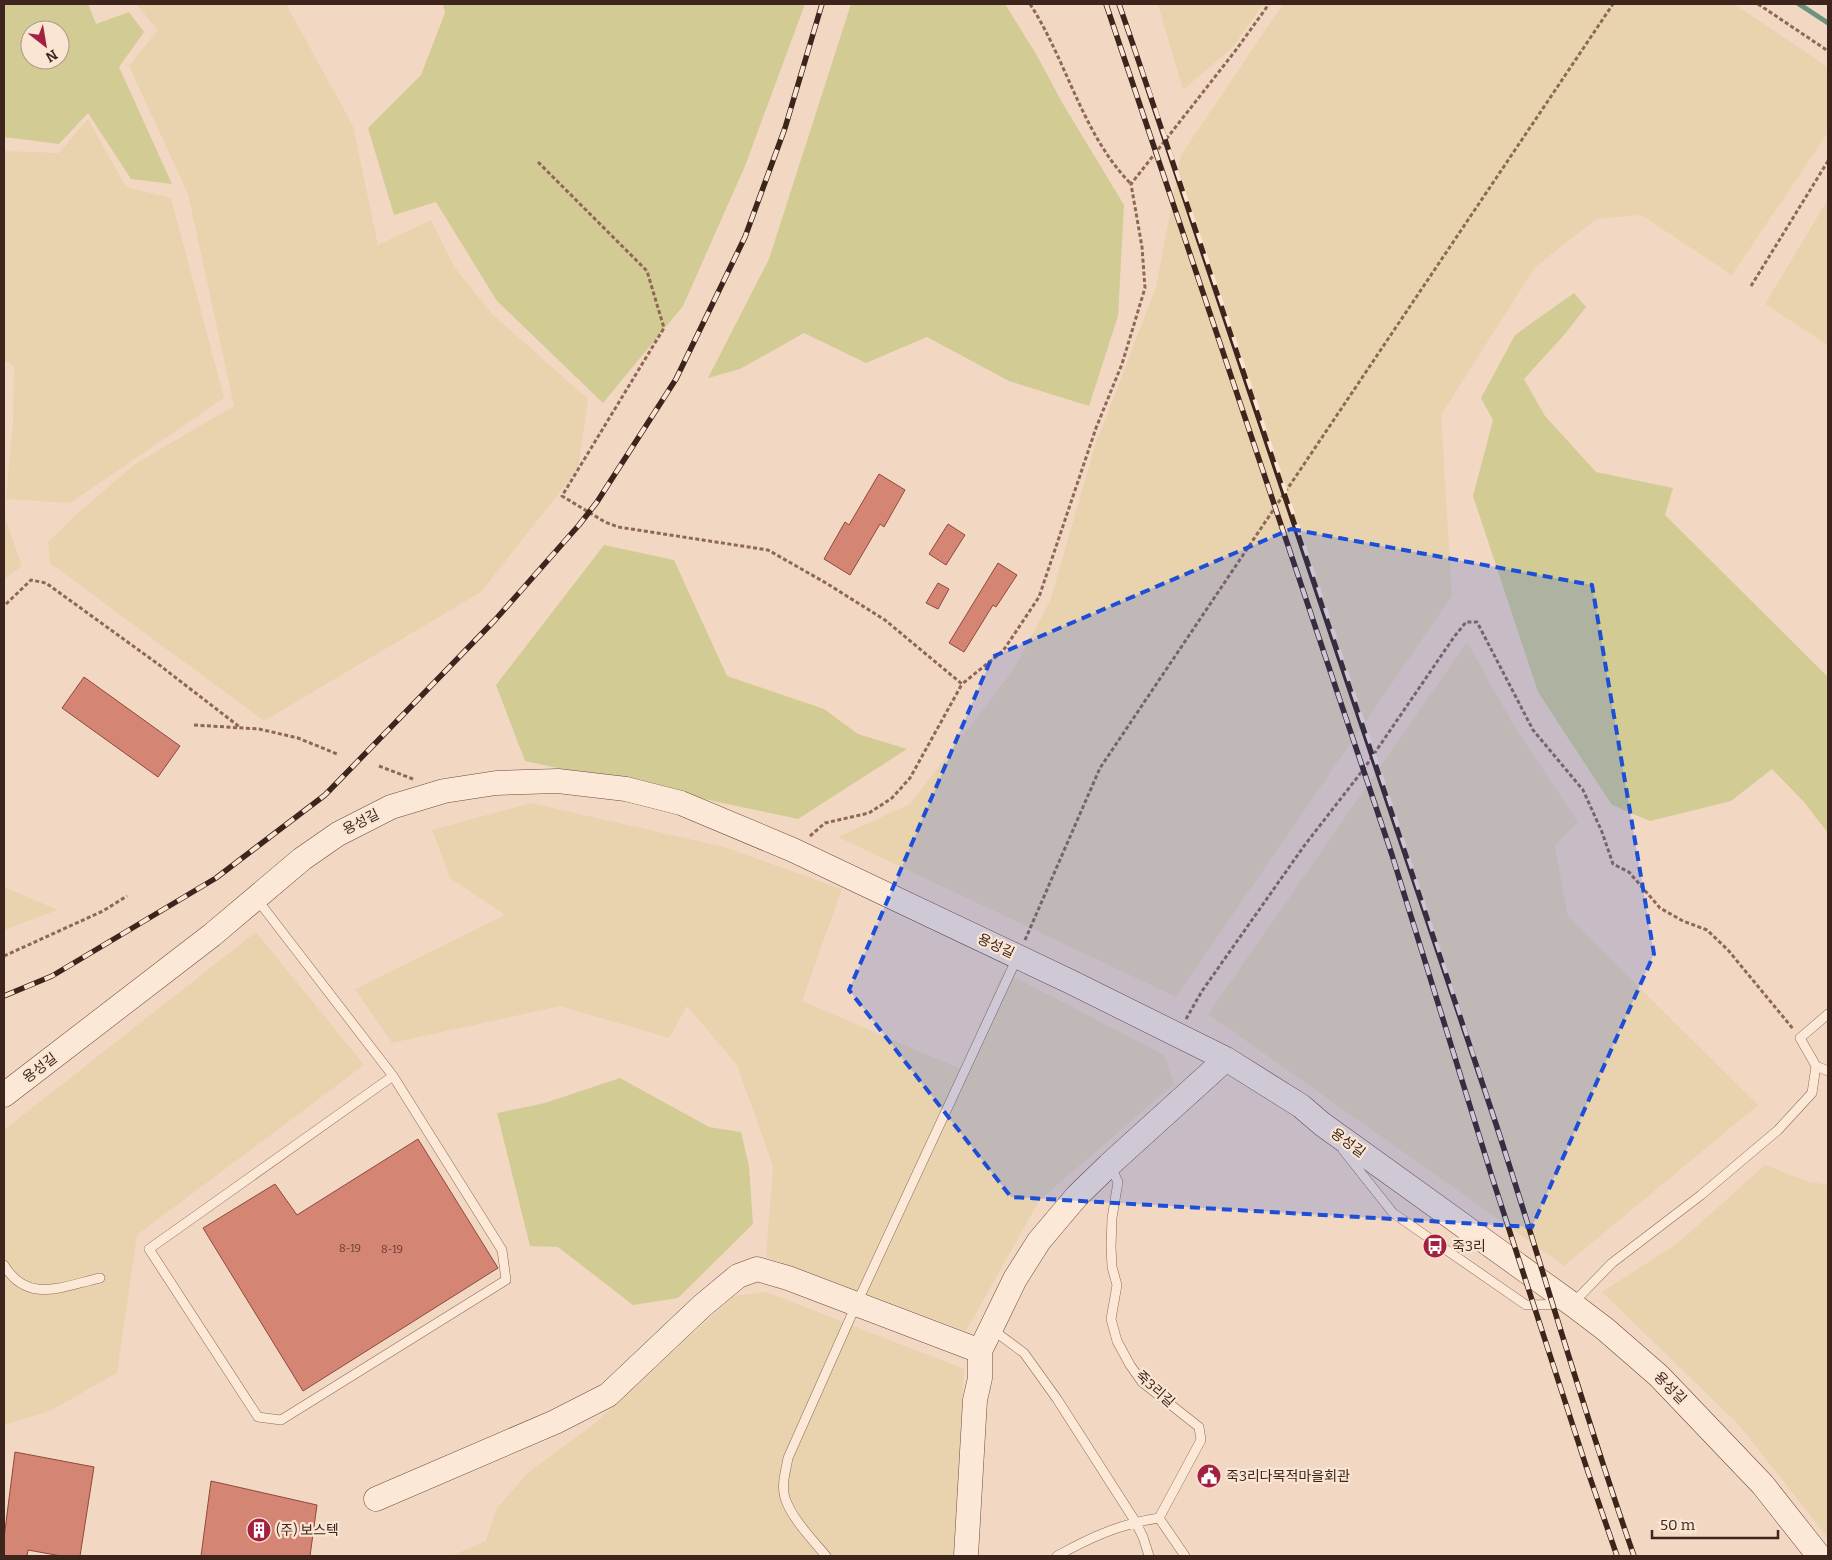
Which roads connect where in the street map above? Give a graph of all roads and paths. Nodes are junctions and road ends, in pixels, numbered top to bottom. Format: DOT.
graph roads {
  1 [pos="1030,4"];
  2 [pos="1269,4"];
  3 [pos="1614,4"];
  4 [pos="1758,4"];
  5 [pos="1828,51"];
  6 [pos="1828,161"];
  7 [pos="538,162"];
  8 [pos="1131,184"];
  9 [pos="1751,286"];
  10 [pos="6,604"];
  11 [pos="962,684"];
  12 [pos="194,725"];
  13 [pos="241,728"];
  14 [pos="338,754"];
  15 [pos="793,850"];
  16 [pos="127,896"];
  17 [pos="256,897"];
  18 [pos="4,956"];
  19 [pos="1018,956"];
  20 [pos="1828,1014"];
  21 [pos="1177,1034"];
  22 [pos="1800,1038"];
  23 [pos="1226,1059"];
  24 [pos="1816,1066"];
  25 [pos="1828,1071"];
  26 [pos="393,1076"];
  27 [pos="4,1094"];
  28 [pos="1110,1165"];
  29 [pos="4,1264"];
  30 [pos="100,1278"];
  31 [pos="1572,1304"];
  32 [pos="856,1305"];
  33 [pos="990,1328"];
  34 [pos="980,1351"];
  35 [pos="376,1499"];
  36 [pos="1159,1518"];
  37 [pos="1135,1521"];
  38 [pos="826,1556"];
  39 [pos="966,1556"];
  40 [pos="1057,1556"];
  41 [pos="1149,1556"];
  42 [pos="1185,1556"];
  43 [pos="1819,1556"];
  1 -- 8 [label="path"];
  2 -- 8 [label="path"];
  3 -- 19 [label="path"];
  4 -- 5 [label="path"];
  6 -- 9 [label="path"];
  7 -- 11 [label="path"];
  8 -- 11 [label="path"];
  10 -- 13 [label="path"];
  11 -- 15 [label="path"];
  12 -- 13 [label="path"];
  13 -- 14 [label="path"];
  15 -- 17 [label="street, 용성길"];
  15 -- 19 [label="street, 용성길"];
  16 -- 18 [label="path"];
  17 -- 26 [label="lane"];
  17 -- 27 [label="street, 용성길"];
  19 -- 21 [label="street, 용성길"];
  19 -- 32 [label="lane"];
  20 -- 22 [label="lane"];
  21 -- 22 [label="path"];
  21 -- 23 [label="street, 용성길"];
  22 -- 24 [label="lane"];
  23 -- 28 [label="street"];
  23 -- 31 [label="street, 용성길"];
  24 -- 25 [label="lane"];
  24 -- 31 [label="lane"];
  26 -- 26 [label="lane"];
  28 -- 33 [label="street"];
  28 -- 36 [label="lane, 죽3리길"];
  29 -- 30 [label="lane"];
  31 -- 43 [label="street, 용성길"];
  32 -- 34 [label="street"];
  32 -- 35 [label="street"];
  32 -- 38 [label="lane"];
  33 -- 34 [label="street"];
  33 -- 37 [label="lane"];
  34 -- 39 [label="street"];
  36 -- 37 [label="lane"];
  36 -- 42 [label="lane"];
  37 -- 40 [label="lane"];
  37 -- 41 [label="lane"];
}
